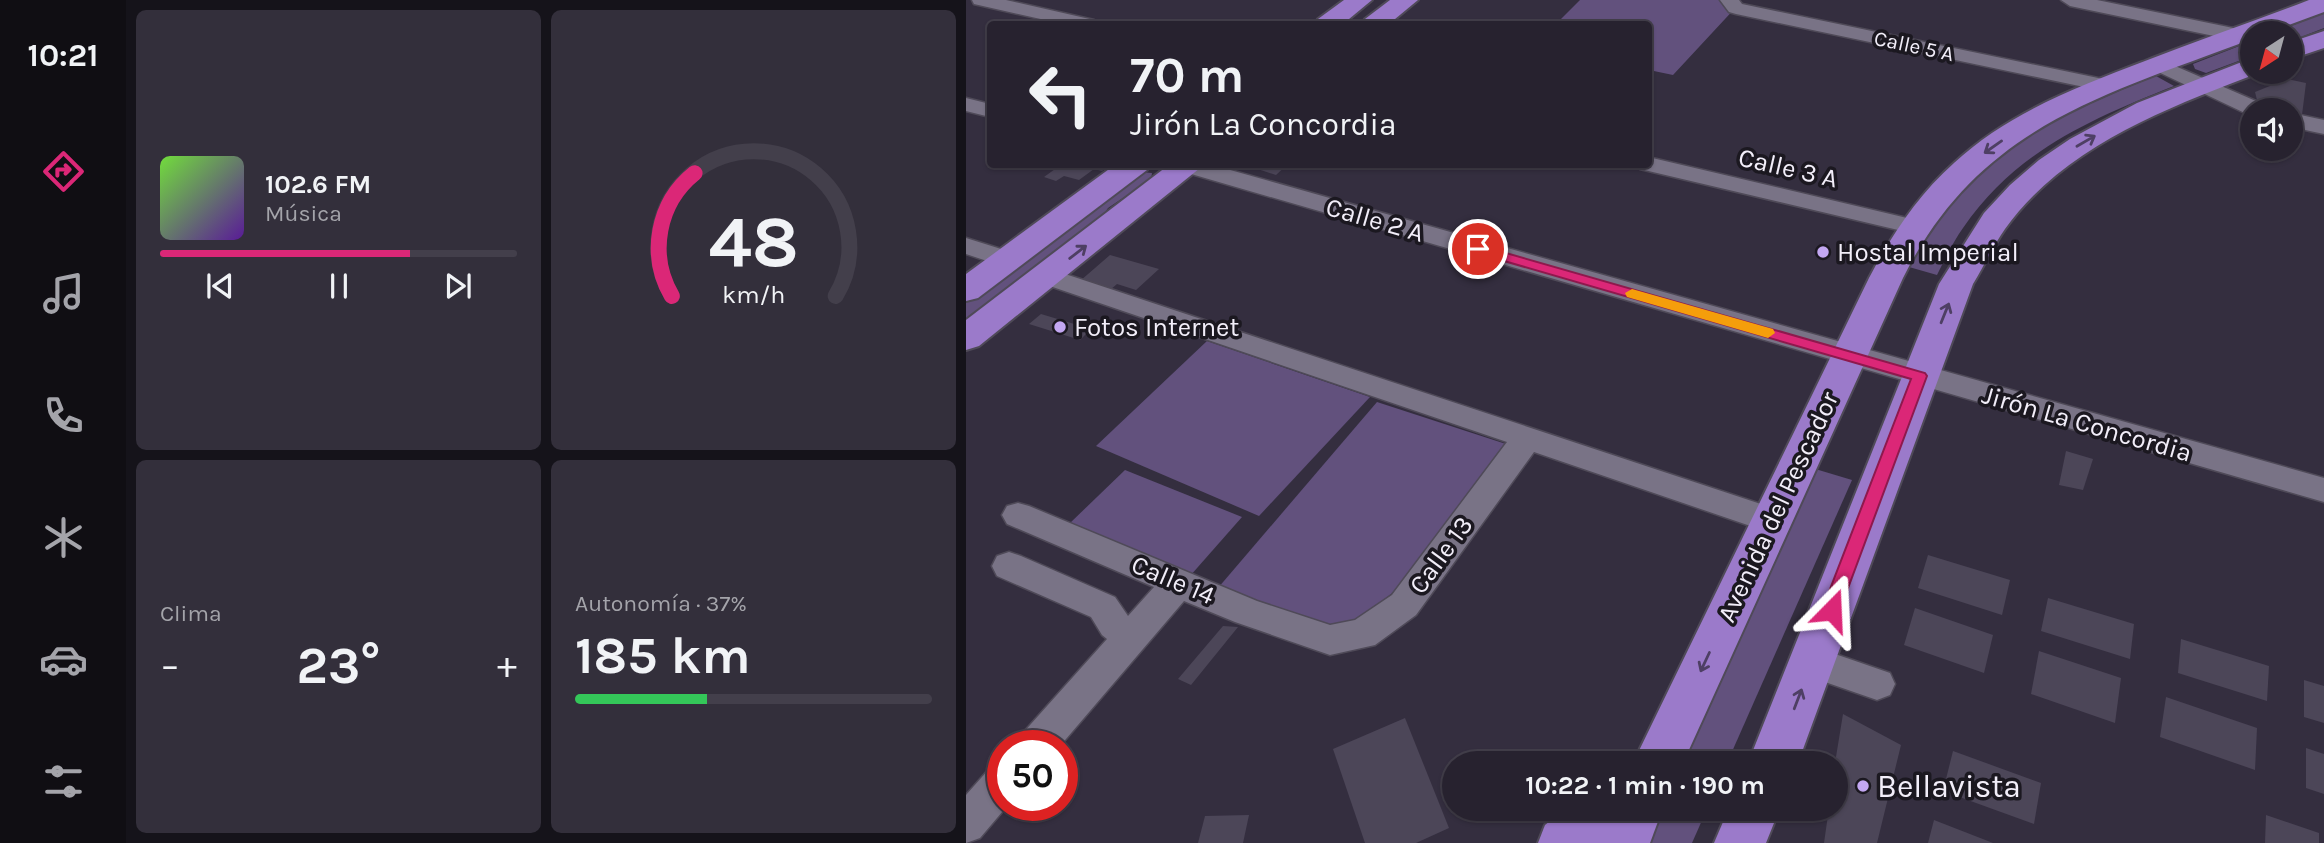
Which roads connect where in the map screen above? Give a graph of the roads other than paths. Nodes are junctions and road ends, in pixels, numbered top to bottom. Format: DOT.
graph roads {
  1 [pos="981,0"];
  2 [pos="1360,0"];
  3 [pos="1406,0"];
  4 [pos="1728,0"];
  5 [pos="2070,0"];
  6 [pos="2324,2"];
  7 [pos="2207,13"];
  8 [pos="1074,21"];
  9 [pos="1331,21"];
  10 [pos="1378,21"];
  11 [pos="2238,36"];
  12 [pos="2324,39"];
  13 [pos="2303,47"];
  14 [pos="2159,65"];
  15 [pos="2240,71"];
  16 [pos="2103,85"];
  17 [pos="2201,86"];
  18 [pos="2240,103"];
  19 [pos="966,104"];
  20 [pos="987,110"];
  21 [pos="2303,123"];
  22 [pos="2324,127"];
  23 [pos="1652,165"];
  24 [pos="1131,168"];
  25 [pos="1183,168"];
  26 [pos="1197,168"];
  27 [pos="1915,226"];
  28 [pos="966,246"];
  29 [pos="1008,260"];
  30 [pos="1047,276"];
  31 [pos="966,290"];
  32 [pos="966,338"];
  33 [pos="1850,357"];
  34 [pos="1920,376"];
  35 [pos="1527,438"];
  36 [pos="2324,490"];
  37 [pos="1018,515"];
  38 [pos="1771,520"];
  39 [pos="1009,566"];
  40 [pos="1179,583"];
  41 [pos="1132,636"];
  42 [pos="1330,640"];
  43 [pos="1812,662"];
  44 [pos="1877,684"];
  45 [pos="1049,730"];
  46 [pos="1664,751"];
  47 [pos="1778,751"];
  48 [pos="987,800"];
  49 [pos="1591,821"];
  50 [pos="1633,821"];
  51 [pos="1749,821"];
  52 [pos="1765,821"];
  53 [pos="966,824"];
  54 [pos="1564,843"];
  55 [pos="1624,843"];
  56 [pos="1740,843"];
  57 [pos="1764,843"];
  1 -- 8 [label="street"];
  2 -- 9 [label="main road"];
  3 -- 10 [label="main road"];
  4 -- 16 [label="street, Calle 5 A"];
  5 -- 11 [label="street"];
  6 -- 11 [label="main road, Avenida del Pescador"];
  7 -- 11 [label="street"];
  11 -- 14 [label="main road, Avenida del Pescador"];
  12 -- 13 [label="main road"];
  14 -- 16 [label="main road, Avenida del Pescador"];
  14 -- 17 [label="street"];
  15 -- 17 [label="main road"];
  16 -- 27 [label="main road, Avenida del Pescador, one-way"];
  17 -- 18 [label="street"];
  34 -- 17 [label="main road, one-way"];
  19 -- 20 [label="street"];
  21 -- 22 [label="street"];
  23 -- 27 [label="street, Calle 3 A"];
  24 -- 29 [label="main road"];
  30 -- 25 [label="main road, one-way"];
  26 -- 33 [label="street, Calle 2 A"];
  27 -- 33 [label="main road, Avenida del Pescador"];
  28 -- 29 [label="street"];
  29 -- 31 [label="main road"];
  30 -- 32 [label="main road"];
  30 -- 35 [label="street"];
  33 -- 34 [label="street, Jirón La Concordia"];
  33 -- 38 [label="main road, Avenida del Pescador"];
  34 -- 36 [label="street, Jirón La Concordia"];
  34 -- 43 [label="main road"];
  35 -- 38 [label="street"];
  35 -- 42 [label="street, Calle 13"];
  37 -- 40 [label="street, Calle 14"];
  38 -- 46 [label="main road, Avenida del Pescador, one-way"];
  39 -- 41 [label="street"];
  40 -- 41 [label="street"];
  40 -- 42 [label="street, Calle 14"];
  41 -- 45 [label="street"];
  43 -- 44 [label="street"];
  47 -- 43 [label="main road, one-way"];
  48 -- 53 [label="street"];
  49 -- 54 [label="main road"];
  50 -- 55 [label="main road"];
  51 -- 56 [label="main road"];
  52 -- 57 [label="main road"];
}
